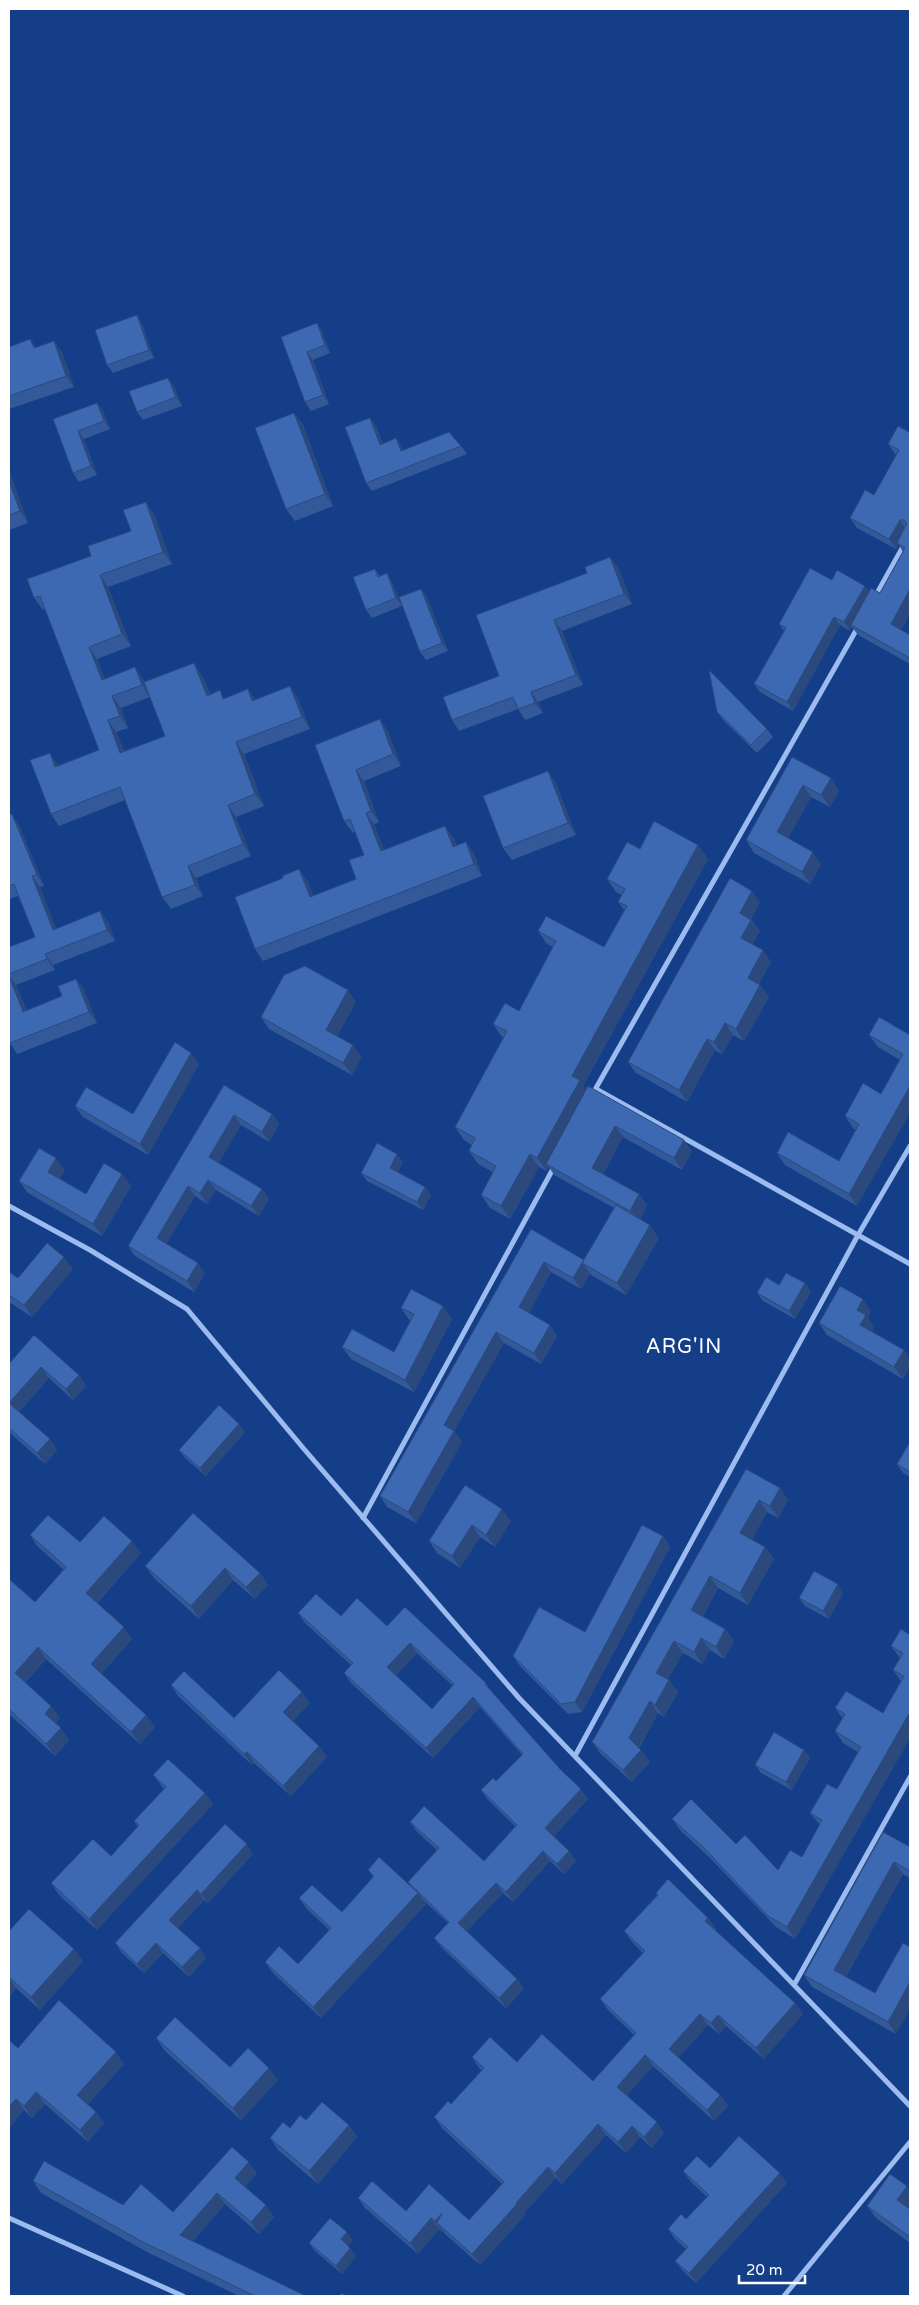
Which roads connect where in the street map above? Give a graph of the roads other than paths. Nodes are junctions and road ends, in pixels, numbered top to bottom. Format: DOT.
graph roads {
  1 [pos="910,534"];
  2 [pos="872,602"];
  3 [pos="862,620"];
  4 [pos="596,1089"];
  5 [pos="591,1098"];
  6 [pos="910,1146"];
  7 [pos="558,1159"];
  8 [pos="9,1206"];
  9 [pos="858,1236"];
  10 [pos="910,1264"];
  11 [pos="364,1518"];
  12 [pos="575,1756"];
  13 [pos="910,1777"];
  14 [pos="794,1985"];
  15 [pos="910,2106"];
  16 [pos="910,2142"];
  17 [pos="9,2218"];
  18 [pos="183,2296"];
  19 [pos="784,2296"];
  1 -- 2 [label="street"];
  3 -- 4 [label="street"];
  4 -- 5 [label="street"];
  4 -- 9 [label="street"];
  6 -- 9 [label="street"];
  7 -- 11 [label="street"];
  8 -- 11 [label="street"];
  9 -- 10 [label="street"];
  9 -- 12 [label="street"];
  11 -- 12 [label="street"];
  12 -- 14 [label="street"];
  13 -- 14 [label="street"];
  14 -- 15 [label="street"];
  16 -- 19 [label="street"];
  17 -- 18 [label="street"];
}
